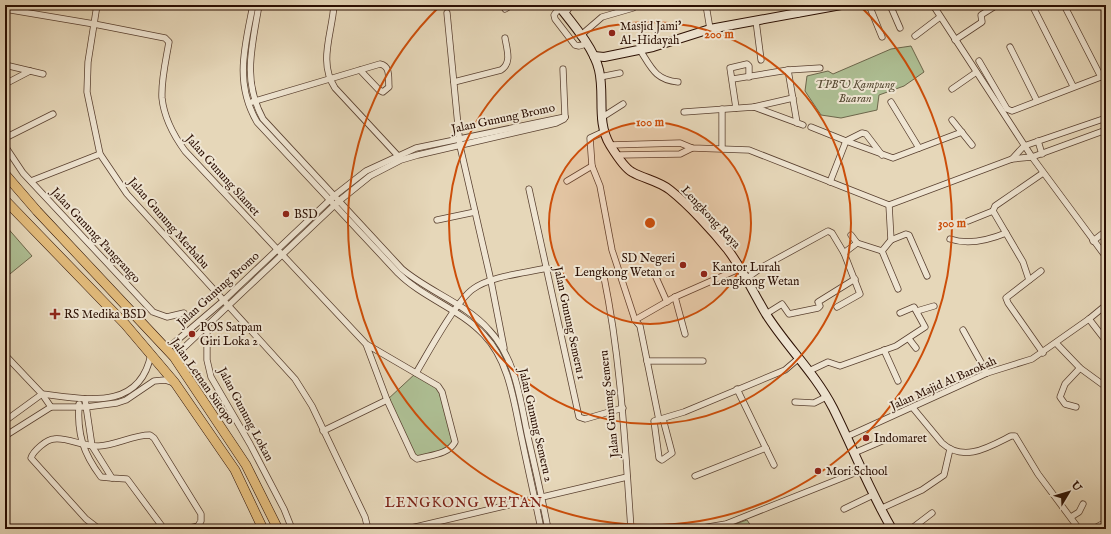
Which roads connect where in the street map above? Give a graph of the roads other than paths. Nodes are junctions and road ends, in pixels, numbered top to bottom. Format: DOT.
graph roads {
  1 [pos="98,5"];
  2 [pos="253,5"];
  3 [pos="259,5"];
  4 [pos="334,5"];
  5 [pos="512,5"];
  6 [pos="571,5"];
  7 [pos="636,5"];
  8 [pos="706,5"];
  9 [pos="796,5"];
  10 [pos="842,5"];
  11 [pos="869,5"];
  12 [pos="890,5"];
  13 [pos="933,5"];
  14 [pos="997,5"];
  15 [pos="1064,5"];
  16 [pos="559,6"];
  17 [pos="1033,7"];
  18 [pos="5,9"];
  19 [pos="505,9"];
  20 [pos="447,13"];
  21 [pos="565,14"];
  22 [pos="798,14"];
  23 [pos="940,17"];
  24 [pos="756,21"];
  25 [pos="94,24"];
  26 [pos="900,28"];
  27 [pos="710,29"];
  28 [pos="580,36"];
  29 [pos="915,36"];
  30 [pos="882,37"];
  31 [pos="505,38"];
  32 [pos="955,40"];
  33 [pos="586,44"];
  34 [pos="1010,47"];
  35 [pos="640,50"];
  36 [pos="594,56"];
  37 [pos="761,60"];
  38 [pos="979,62"];
  39 [pos="5,65"];
  40 [pos="820,68"];
  41 [pos="563,69"];
  42 [pos="360,70"];
  43 [pos="788,70"];
  44 [pos="30,71"];
  45 [pos="620,73"];
  46 [pos="975,73"];
  47 [pos="43,74"];
  48 [pos="1104,76"];
  49 [pos="600,77"];
  50 [pos="749,77"];
  51 [pos="329,79"];
  52 [pos="733,79"];
  53 [pos="454,82"];
  54 [pos="678,82"];
  55 [pos="5,84"];
  56 [pos="1073,86"];
  57 [pos="952,89"];
  58 [pos="793,98"];
  59 [pos="255,101"];
  60 [pos="1037,101"];
  61 [pos="891,102"];
  62 [pos="248,104"];
  63 [pos="623,104"];
  64 [pos="754,107"];
  65 [pos="736,108"];
  66 [pos="722,109"];
  67 [pos="684,112"];
  68 [pos="53,114"];
  69 [pos="565,116"];
  70 [pos="601,118"];
  71 [pos="1106,118"];
  72 [pos="952,120"];
  73 [pos="811,127"];
  74 [pos="1106,130"];
  75 [pos="603,132"];
  76 [pos="962,132"];
  77 [pos="5,138"];
  78 [pos="459,138"];
  79 [pos="848,141"];
  80 [pos="1038,141"];
  81 [pos="664,144"];
  82 [pos="610,145"];
  83 [pos="972,145"];
  84 [pos="5,146"];
  85 [pos="460,146"];
  86 [pos="1024,146"];
  87 [pos="692,148"];
  88 [pos="919,148"];
  89 [pos="722,149"];
  90 [pos="100,154"];
  91 [pos="664,154"];
  92 [pos="1042,154"];
  93 [pos="618,155"];
  94 [pos="882,155"];
  95 [pos="1032,157"];
  96 [pos="400,158"];
  97 [pos="1012,159"];
  98 [pos="592,166"];
  99 [pos="1043,173"];
  100 [pos="5,174"];
  101 [pos="31,181"];
  102 [pos="567,181"];
  103 [pos="831,183"];
  104 [pos="529,189"];
  105 [pos="332,198"];
  106 [pos="5,200"];
  107 [pos="337,204"];
  108 [pos="889,205"];
  109 [pos="993,211"];
  110 [pos="475,212"];
  111 [pos="437,220"];
  112 [pos="968,221"];
  113 [pos="1106,230"];
  114 [pos="1006,232"];
  115 [pos="851,235"];
  116 [pos="950,239"];
  117 [pos="891,240"];
  118 [pos="1093,241"];
  119 [pos="857,243"];
  120 [pos="277,250"];
  121 [pos="882,251"];
  122 [pos="844,253"];
  123 [pos="282,256"];
  124 [pos="1106,257"];
  125 [pos="547,268"];
  126 [pos="741,268"];
  127 [pos="1042,271"];
  128 [pos="654,273"];
  129 [pos="927,276"];
  130 [pos="604,277"];
  131 [pos="747,278"];
  132 [pos="855,279"];
  133 [pos="1029,280"];
  134 [pos="491,281"];
  135 [pos="898,289"];
  136 [pos="675,297"];
  137 [pos="223,301"];
  138 [pos="667,302"];
  139 [pos="1106,305"];
  140 [pos="228,306"];
  141 [pos="458,306"];
  142 [pos="934,306"];
  143 [pos="837,308"];
  144 [pos="917,311"];
  145 [pos="454,312"];
  146 [pos="184,313"];
  147 [pos="900,313"];
  148 [pos="766,314"];
  149 [pos="1089,319"];
  150 [pos="635,320"];
  151 [pos="207,327"];
  152 [pos="963,330"];
  153 [pos="685,334"];
  154 [pos="909,339"];
  155 [pos="1106,341"];
  156 [pos="1056,343"];
  157 [pos="366,344"];
  158 [pos="916,348"];
  159 [pos="167,349"];
  160 [pos="504,350"];
  161 [pos="884,350"];
  162 [pos="1043,353"];
  163 [pos="151,354"];
  164 [pos="5,355"];
  165 [pos="174,357"];
  166 [pos="800,358"];
  167 [pos="648,361"];
  168 [pos="703,361"];
  169 [pos="502,364"];
  170 [pos="1080,368"];
  171 [pos="809,371"];
  172 [pos="416,373"];
  173 [pos="987,373"];
  174 [pos="898,381"];
  175 [pos="174,383"];
  176 [pos="1106,388"];
  177 [pos="737,390"];
  178 [pos="42,394"];
  179 [pos="826,397"];
  180 [pos="82,399"];
  181 [pos="387,400"];
  182 [pos="795,402"];
  183 [pos="52,407"];
  184 [pos="78,407"];
  185 [pos="86,407"];
  186 [pos="1076,407"];
  187 [pos="623,408"];
  188 [pos="913,408"];
  189 [pos="661,419"];
  190 [pos="5,421"];
  191 [pos="323,430"];
  192 [pos="5,436"];
  193 [pos="846,437"];
  194 [pos="889,438"];
  195 [pos="82,444"];
  196 [pos="92,446"];
  197 [pos="766,448"];
  198 [pos="950,449"];
  199 [pos="854,453"];
  200 [pos="774,465"];
  201 [pos="862,470"];
  202 [pos="695,476"];
  203 [pos="627,477"];
  204 [pos="112,478"];
  205 [pos="874,495"];
  206 [pos="541,496"];
  207 [pos="534,498"];
  208 [pos="1083,504"];
  209 [pos="880,508"];
  210 [pos="844,509"];
  211 [pos="932,512"];
  212 [pos="1072,517"];
  213 [pos="1106,522"];
  214 [pos="698,528"];
  215 [pos="99,529"];
  216 [pos="164,529"];
  217 [pos="186,529"];
  218 [pos="263,529"];
  219 [pos="278,529"];
  220 [pos="292,529"];
  221 [pos="368,529"];
  222 [pos="406,529"];
  223 [pos="541,529"];
  224 [pos="548,529"];
  225 [pos="630,529"];
  226 [pos="892,529"];
  227 [pos="911,529"];
  228 [pos="1079,529"];
  229 [pos="1093,529"];
  1 -- 25 [label="street, Jalan Gunung Merbabu"];
  2 -- 62 [label="street"];
  3 -- 59 [label="street"];
  4 -- 51 [label="street"];
  5 -- 19 [label="street"];
  6 -- 21 [label="street"];
  7 -- 28 [label="street"];
  8 -- 27 [label="street"];
  9 -- 22 [label="street"];
  10 -- 22 [label="street"];
  11 -- 30 [label="street"];
  12 -- 26 [label="street"];
  13 -- 23 [label="street"];
  14 -- 32 [label="street"];
  15 -- 48 [label="street"];
  16 -- 21 [label="street, Lengkong Raya"];
  16 -- 33 [label="street"];
  17 -- 56 [label="street"];
  18 -- 25 [label="street, Jalan Gunung Slamet"];
  20 -- 53 [label="street, Jalan Gunung Semeru 2"];
  21 -- 28 [label="street, Lengkong Raya"];
  22 -- 24 [label="street"];
  23 -- 29 [label="street"];
  23 -- 32 [label="street"];
  24 -- 27 [label="street"];
  24 -- 37 [label="street"];
  25 -- 90 [label="street, Jalan Gunung Merbabu"];
  25 -- 120 [label="street, Jalan Gunung Slamet"];
  27 -- 35 [label="street"];
  28 -- 33 [label="street, Lengkong Raya"];
  31 -- 53 [label="street"];
  32 -- 46 [label="street"];
  33 -- 36 [label="street, Lengkong Raya"];
  34 -- 60 [label="street"];
  35 -- 36 [label="street"];
  35 -- 54 [label="street"];
  36 -- 49 [label="street, Lengkong Raya"];
  38 -- 60 [label="street"];
  39 -- 44 [label="street"];
  40 -- 43 [label="street"];
  41 -- 69 [label="street"];
  42 -- 42 [label="street"];
  42 -- 51 [label="street"];
  43 -- 50 [label="street"];
  43 -- 58 [label="street"];
  44 -- 47 [label="street"];
  44 -- 55 [label="street"];
  45 -- 49 [label="street"];
  46 -- 57 [label="street"];
  46 -- 86 [label="street"];
  48 -- 56 [label="street"];
  49 -- 70 [label="street, Lengkong Raya"];
  50 -- 52 [label="street"];
  50 -- 52 [label="street"];
  51 -- 59 [label="street"];
  51 -- 96 [label="street"];
  52 -- 65 [label="street"];
  53 -- 78 [label="street, Jalan Gunung Semeru 2"];
  56 -- 60 [label="street"];
  58 -- 64 [label="street"];
  58 -- 64 [label="street"];
  59 -- 62 [label="street"];
  59 -- 105 [label="street"];
  61 -- 88 [label="street"];
  62 -- 105 [label="street"];
  63 -- 70 [label="street"];
  64 -- 65 [label="street"];
  65 -- 66 [label="street"];
  66 -- 67 [label="street"];
  66 -- 89 [label="street"];
  68 -- 77 [label="street"];
  69 -- 78 [label="street, Jalan Gunung Bromo"];
  69 -- 85 [label="street, Jalan Gunung Bromo"];
  70 -- 75 [label="street, Lengkong Raya"];
  71 -- 80 [label="street"];
  72 -- 76 [label="street"];
  73 -- 79 [label="street"];
  74 -- 92 [label="street"];
  75 -- 82 [label="street, Lengkong Raya"];
  75 -- 98 [label="street"];
  76 -- 83 [label="street"];
  76 -- 88 [label="street"];
  78 -- 85 [label="street, Jalan Gunung Semeru 2"];
  78 -- 96 [label="street, Jalan Gunung Bromo"];
  79 -- 94 [label="street"];
  79 -- 94 [label="street"];
  79 -- 103 [label="street"];
  80 -- 86 [label="street"];
  80 -- 92 [label="street"];
  81 -- 82 [label="street"];
  81 -- 87 [label="street"];
  81 -- 91 [label="street"];
  82 -- 93 [label="street, Lengkong Raya"];
  84 -- 101 [label="street, Jalan Gunung Pangrango"];
  85 -- 96 [label="street, Jalan Gunung Bromo"];
  85 -- 110 [label="street, Jalan Gunung Semeru 2"];
  86 -- 95 [label="street"];
  86 -- 97 [label="street"];
  87 -- 89 [label="street"];
  87 -- 91 [label="street"];
  88 -- 94 [label="street"];
  89 -- 103 [label="street"];
  90 -- 101 [label="street"];
  90 -- 137 [label="street, Jalan Gunung Merbabu"];
  91 -- 93 [label="street"];
  92 -- 95 [label="street"];
  93 -- 126 [label="street, Lengkong Raya"];
  95 -- 97 [label="street"];
  95 -- 99 [label="street"];
  96 -- 105 [label="street, Jalan Gunung Bromo"];
  96 -- 107 [label="street, Jalan Gunung Bromo"];
  97 -- 108 [label="street"];
  98 -- 102 [label="street"];
  98 -- 150 [label="street"];
  99 -- 109 [label="street"];
  99 -- 118 [label="street"];
  100 -- 159 [label="main road, Jalan Letnan Sutopo"];
  101 -- 146 [label="street, Jalan Gunung Pangrango"];
  103 -- 108 [label="street"];
  104 -- 125 [label="street, Jalan Gunung Semeru 1"];
  105 -- 107 [label="street"];
  105 -- 120 [label="street, Jalan Gunung Bromo"];
  106 -- 163 [label="main road, Jalan Letnan Sutopo"];
  107 -- 123 [label="street, Jalan Gunung Bromo"];
  107 -- 141 [label="street, Jalan Gunung Semeru 2"];
  107 -- 145 [label="street, Jalan Gunung Semeru 2"];
  108 -- 117 [label="street"];
  109 -- 112 [label="street"];
  109 -- 114 [label="street"];
  110 -- 111 [label="street"];
  110 -- 134 [label="street, Jalan Gunung Semeru 2"];
  113 -- 118 [label="street"];
  114 -- 116 [label="street"];
  114 -- 133 [label="street"];
  115 -- 119 [label="street"];
  117 -- 121 [label="street"];
  117 -- 129 [label="street"];
  118 -- 124 [label="street"];
  119 -- 121 [label="street"];
  119 -- 122 [label="street"];
  120 -- 123 [label="street, Jalan Gunung Slamet"];
  120 -- 137 [label="street, Jalan Gunung Bromo"];
  121 -- 135 [label="street"];
  122 -- 131 [label="street"];
  122 -- 132 [label="street"];
  123 -- 140 [label="street, Jalan Gunung Bromo"];
  123 -- 157 [label="street, Jalan Gunung Slamet"];
  125 -- 134 [label="street"];
  125 -- 187 [label="street, Jalan Gunung Semeru 1"];
  126 -- 131 [label="street, Lengkong Raya"];
  126 -- 136 [label="street"];
  127 -- 133 [label="street"];
  128 -- 138 [label="street"];
  130 -- 187 [label="street, Jalan Gunung Semeru"];
  131 -- 148 [label="street, Lengkong Raya"];
  132 -- 143 [label="street"];
  132 -- 148 [label="street"];
  133 -- 162 [label="street"];
  134 -- 141 [label="street"];
  134 -- 160 [label="street, Jalan Gunung Semeru 2"];
  136 -- 138 [label="street"];
  136 -- 153 [label="street"];
  137 -- 140 [label="street, Jalan Gunung Merbabu"];
  137 -- 159 [label="street, Jalan Gunung Bromo"];
  138 -- 150 [label="street"];
  139 -- 149 [label="street, Jalan Majid Al Barokah"];
  140 -- 151 [label="street, Jalan Gunung Bromo"];
  140 -- 191 [label="street, Jalan Gunung Merbabu"];
  141 -- 145 [label="street"];
  141 -- 160 [label="street, Jalan Gunung Semeru 2"];
  142 -- 144 [label="street"];
  144 -- 147 [label="street"];
  144 -- 154 [label="street"];
  145 -- 169 [label="street, Jalan Gunung Semeru 2"];
  145 -- 172 [label="street"];
  148 -- 166 [label="street, Lengkong Raya"];
  149 -- 155 [label="street"];
  149 -- 156 [label="street, Jalan Majid Al Barokah"];
  150 -- 167 [label="street"];
  151 -- 165 [label="street, Jalan Gunung Bromo"];
  151 -- 220 [label="street, Jalan Gunung Lokan"];
  152 -- 173 [label="street"];
  154 -- 158 [label="street"];
  154 -- 161 [label="street"];
  156 -- 162 [label="street, Jalan Majid Al Barokah"];
  156 -- 170 [label="street"];
  157 -- 172 [label="street"];
  157 -- 181 [label="street"];
  159 -- 165 [label="main road, Jalan Letnan Sutopo"];
  160 -- 169 [label="street, Jalan Gunung Semeru 2"];
  160 -- 206 [label="street, Jalan Gunung Semeru 2"];
  161 -- 171 [label="street"];
  161 -- 174 [label="street"];
  162 -- 173 [label="street, Jalan Majid Al Barokah"];
  163 -- 175 [label="main road, Jalan Letnan Sutopo"];
  163 -- 180 [label="street"];
  164 -- 178 [label="street"];
  165 -- 219 [label="main road, Jalan Letnan Sutopo"];
  166 -- 171 [label="street, Lengkong Raya"];
  166 -- 177 [label="street"];
  167 -- 168 [label="street"];
  167 -- 189 [label="street"];
  169 -- 207 [label="street, Jalan Gunung Semeru 2"];
  170 -- 176 [label="street"];
  170 -- 186 [label="street"];
  171 -- 179 [label="street, Lengkong Raya"];
  172 -- 181 [label="street"];
  173 -- 188 [label="street, Jalan Majid Al Barokah"];
  175 -- 185 [label="street"];
  175 -- 218 [label="main road, Jalan Letnan Sutopo"];
  177 -- 189 [label="street"];
  177 -- 197 [label="street"];
  178 -- 180 [label="street"];
  178 -- 183 [label="street"];
  178 -- 190 [label="street"];
  179 -- 182 [label="street"];
  179 -- 193 [label="street, Lengkong Raya"];
  180 -- 184 [label="street"];
  180 -- 185 [label="street"];
  181 -- 191 [label="street"];
  183 -- 184 [label="street"];
  183 -- 192 [label="street"];
  184 -- 185 [label="street"];
  184 -- 195 [label="street"];
  185 -- 196 [label="street"];
  187 -- 203 [label="street, Jalan Gunung Semeru"];
  188 -- 193 [label="street, Jalan Majid Al Barokah"];
  188 -- 198 [label="street"];
  189 -- 189 [label="street"];
  191 -- 221 [label="street, Jalan Gunung Merbabu"];
  193 -- 199 [label="street, Lengkong Raya"];
  194 -- 199 [label="street"];
  195 -- 196 [label="street"];
  195 -- 204 [label="street"];
  195 -- 215 [label="street"];
  196 -- 204 [label="street"];
  196 -- 217 [label="street"];
  197 -- 200 [label="street"];
  197 -- 202 [label="street"];
  198 -- 209 [label="street"];
  198 -- 212 [label="street"];
  199 -- 201 [label="street, Lengkong Raya"];
  201 -- 205 [label="street, Lengkong Raya"];
  201 -- 214 [label="street"];
  203 -- 206 [label="street"];
  203 -- 225 [label="street, Jalan Gunung Semeru"];
  204 -- 216 [label="street"];
  205 -- 209 [label="street, Lengkong Raya"];
  205 -- 210 [label="street"];
  206 -- 207 [label="street"];
  206 -- 224 [label="street, Jalan Gunung Semeru 2"];
  207 -- 222 [label="street"];
  207 -- 223 [label="street, Jalan Gunung Semeru 2"];
  208 -- 212 [label="street"];
  209 -- 226 [label="street, Lengkong Raya"];
  211 -- 227 [label="street"];
  212 -- 228 [label="street"];
  213 -- 229 [label="street"];
}
